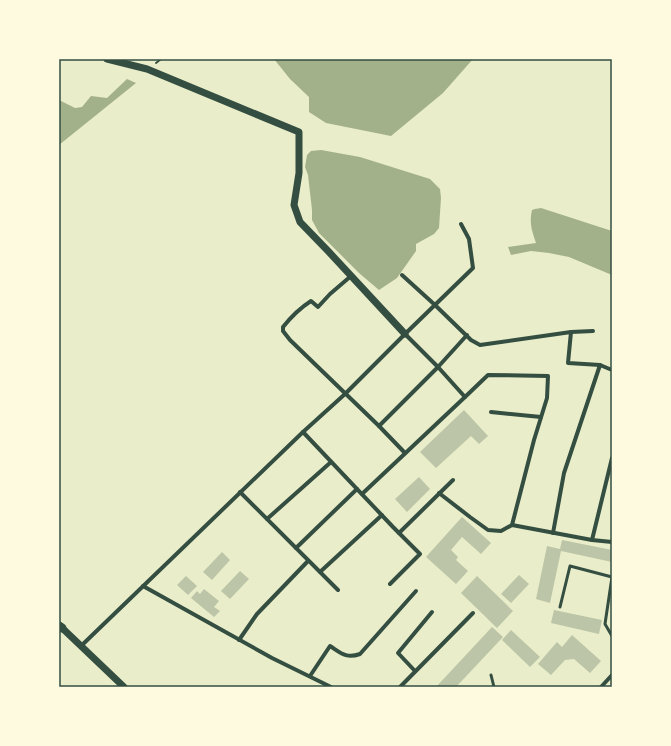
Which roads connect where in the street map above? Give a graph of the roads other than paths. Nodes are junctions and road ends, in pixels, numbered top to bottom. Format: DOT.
graph roads {
  1 [pos="107,59"];
  2 [pos="462,224"];
  3 [pos="402,275"];
  4 [pos="351,276"];
  5 [pos="435,305"];
  6 [pos="593,331"];
  7 [pos="571,332"];
  8 [pos="405,334"];
  9 [pos="467,336"];
  10 [pos="600,365"];
  11 [pos="438,367"];
  12 [pos="612,370"];
  13 [pos="345,394"];
  14 [pos="464,397"];
  15 [pos="491,412"];
  16 [pos="541,417"];
  17 [pos="378,426"];
  18 [pos="303,432"];
  19 [pos="405,453"];
  20 [pos="612,458"];
  21 [pos="331,462"];
  22 [pos="453,480"];
  23 [pos="357,489"];
  24 [pos="240,492"];
  25 [pos="440,493"];
  26 [pos="362,494"];
  27 [pos="382,515"];
  28 [pos="267,519"];
  29 [pos="512,525"];
  30 [pos="553,532"];
  31 [pos="399,533"];
  32 [pos="592,540"];
  33 [pos="612,542"];
  34 [pos="296,548"];
  35 [pos="308,561"];
  36 [pos="320,572"];
  37 [pos="390,584"];
  38 [pos="143,586"];
  39 [pos="338,590"];
  40 [pos="416,591"];
  41 [pos="560,607"];
  42 [pos="432,612"];
  43 [pos="473,613"];
  44 [pos="60,626"];
  45 [pos="612,636"];
  46 [pos="239,640"];
  47 [pos="81,646"];
  48 [pos="415,671"];
  49 [pos="491,675"];
  50 [pos="612,675"];
  51 [pos="310,676"];
  52 [pos="124,687"];
  53 [pos="331,687"];
  54 [pos="400,687"];
  55 [pos="494,687"];
  56 [pos="601,687"];
  1 -- 4 [label="street"];
  2 -- 5 [label="street"];
  3 -- 5 [label="street"];
  4 -- 8 [label="street"];
  4 -- 13 [label="street"];
  5 -- 8 [label="street"];
  5 -- 9 [label="street"];
  6 -- 7 [label="street"];
  7 -- 9 [label="street"];
  7 -- 10 [label="street"];
  8 -- 11 [label="street"];
  8 -- 13 [label="street"];
  9 -- 11 [label="street"];
  10 -- 12 [label="street"];
  10 -- 30 [label="street"];
  11 -- 14 [label="street"];
  11 -- 17 [label="street"];
  13 -- 17 [label="street"];
  13 -- 18 [label="street"];
  14 -- 16 [label="street"];
  14 -- 19 [label="street"];
  15 -- 16 [label="street"];
  16 -- 29 [label="street"];
  17 -- 19 [label="street"];
  18 -- 21 [label="street"];
  18 -- 24 [label="street"];
  19 -- 26 [label="street"];
  20 -- 32 [label="street"];
  21 -- 23 [label="street"];
  21 -- 28 [label="street"];
  22 -- 25 [label="street"];
  23 -- 26 [label="street"];
  23 -- 34 [label="street"];
  24 -- 28 [label="street"];
  24 -- 38 [label="street"];
  25 -- 29 [label="street"];
  25 -- 31 [label="street"];
  26 -- 27 [label="street"];
  27 -- 31 [label="street"];
  27 -- 36 [label="street"];
  28 -- 34 [label="street"];
  29 -- 30 [label="street"];
  30 -- 32 [label="street"];
  31 -- 37 [label="street"];
  32 -- 33 [label="street"];
  34 -- 35 [label="street"];
  35 -- 36 [label="street"];
  35 -- 46 [label="street"];
  36 -- 39 [label="street"];
  38 -- 46 [label="street"];
  38 -- 47 [label="street"];
  40 -- 51 [label="street"];
  41 -- 45 [label="lane"];
  42 -- 48 [label="street"];
  43 -- 48 [label="street"];
  44 -- 47 [label="street"];
  46 -- 51 [label="street"];
  47 -- 52 [label="street"];
  48 -- 54 [label="street"];
  49 -- 55 [label="lane"];
  50 -- 56 [label="street"];
  51 -- 53 [label="street"];
}
